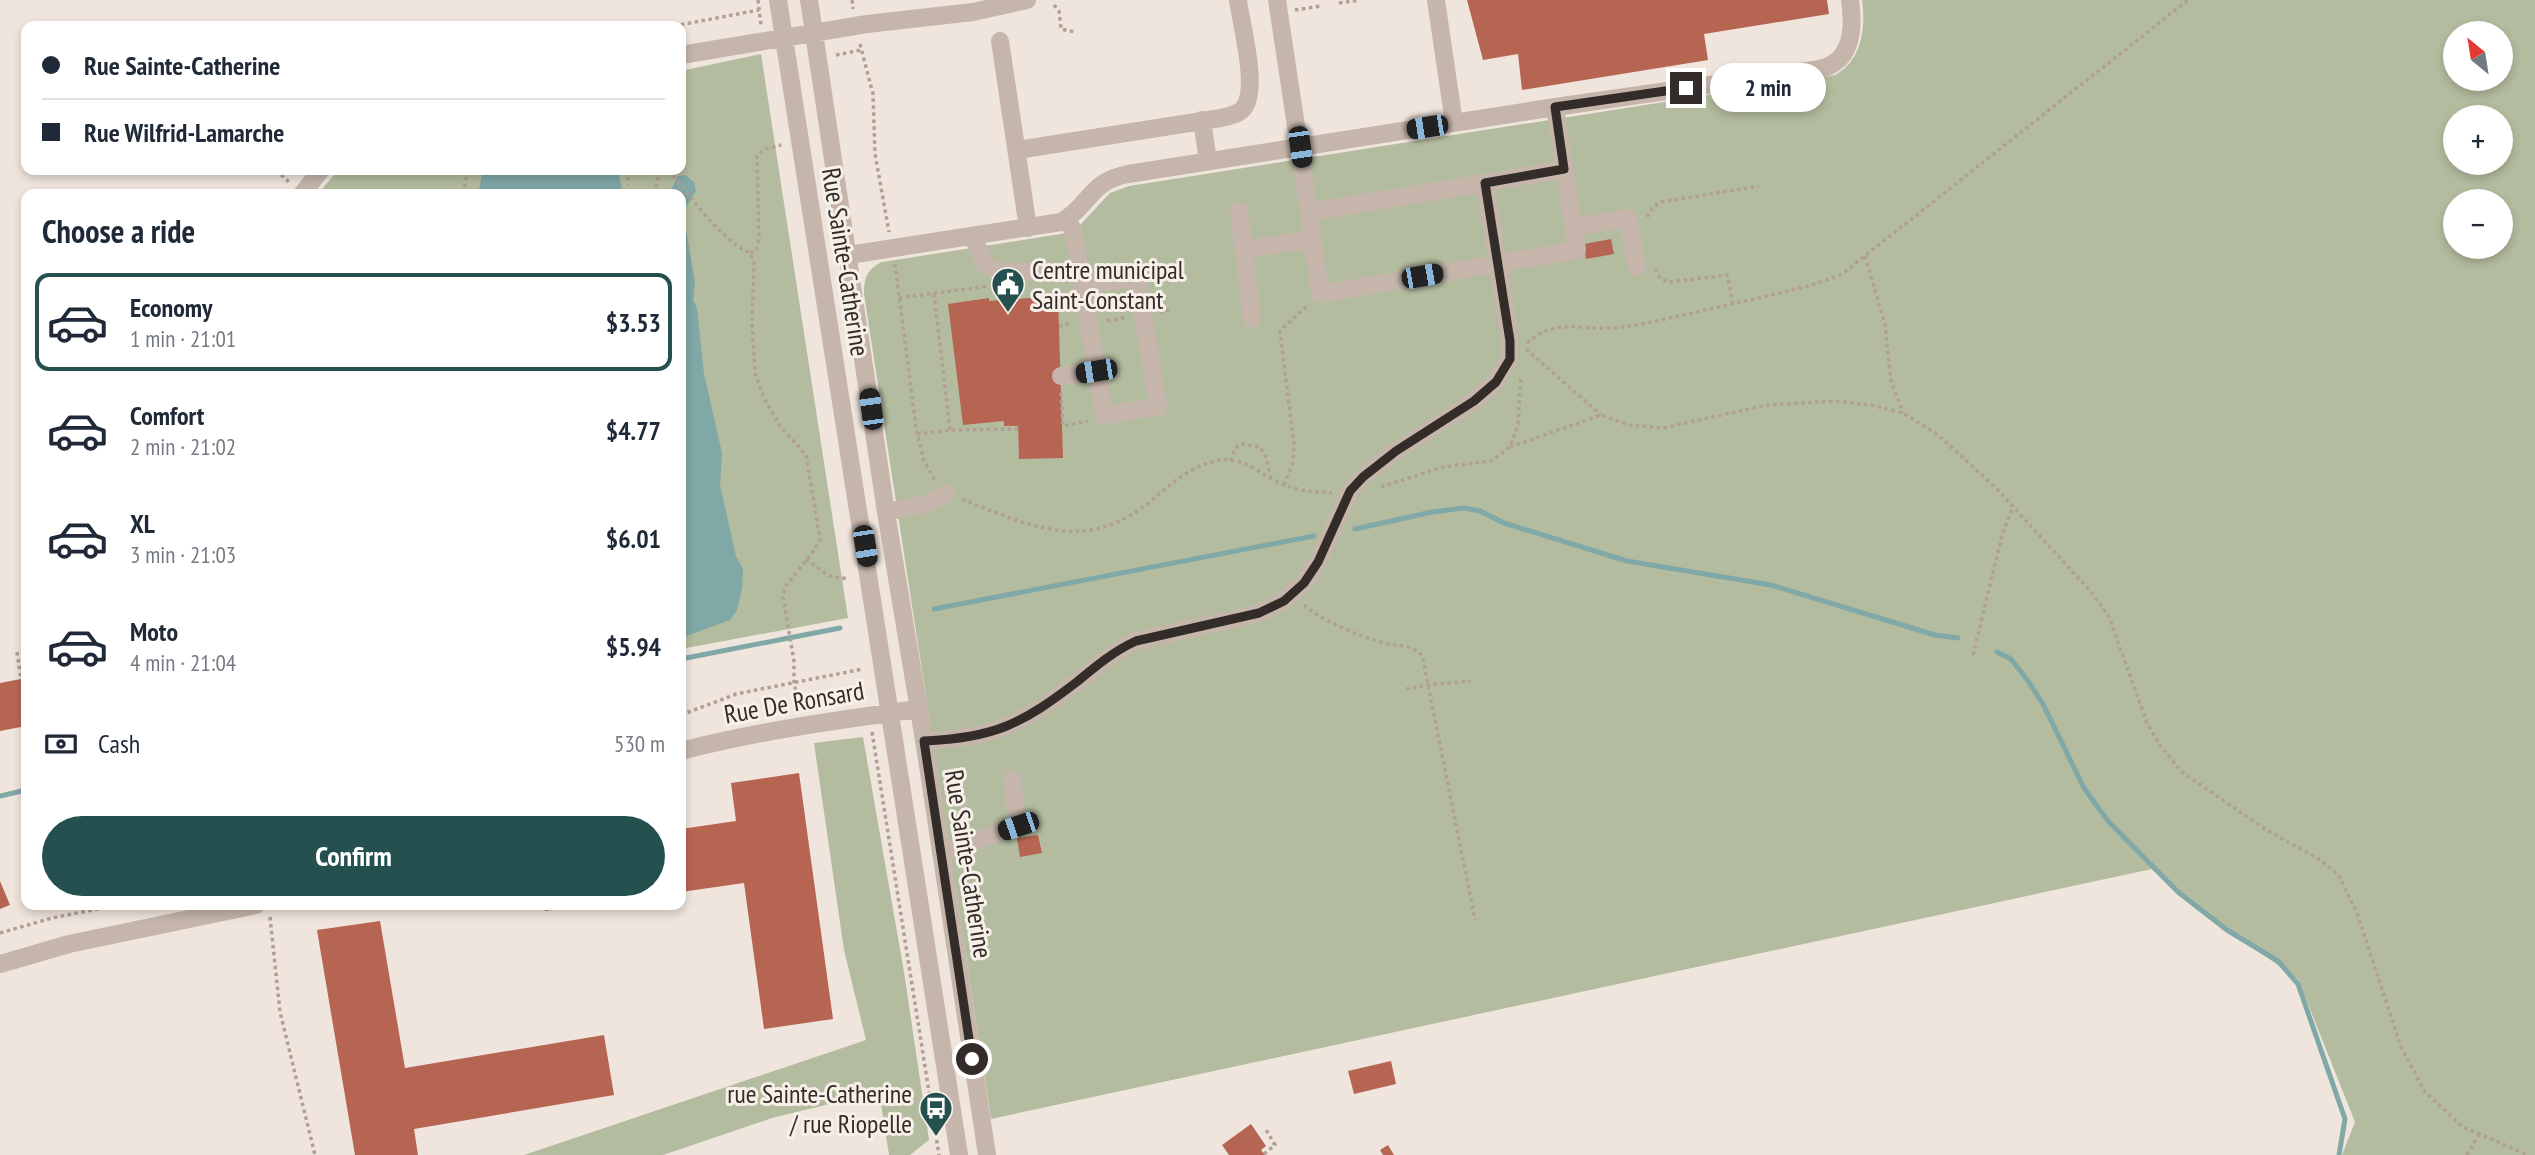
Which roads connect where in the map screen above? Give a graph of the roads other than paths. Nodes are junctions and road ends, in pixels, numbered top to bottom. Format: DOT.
graph roads {
  1 [pos="778,0"];
  2 [pos="809,0"];
  3 [pos="1027,0"];
  4 [pos="1238,0"];
  5 [pos="1436,0"];
  6 [pos="1850,0"];
  7 [pos="991,4"];
  8 [pos="1283,5"];
  9 [pos="814,33"];
  10 [pos="784,38"];
  11 [pos="1000,41"];
  12 [pos="686,54"];
  13 [pos="1555,107"];
  14 [pos="1202,120"];
  15 [pos="1454,123"];
  16 [pos="1300,147"];
  17 [pos="1017,150"];
  18 [pos="1208,161"];
  19 [pos="1564,169"];
  20 [pos="315,175"];
  21 [pos="1485,183"];
  22 [pos="297,189"];
  23 [pos="1239,211"];
  24 [pos="1309,212"];
  25 [pos="1068,218"];
  26 [pos="1574,227"];
  27 [pos="1028,228"];
  28 [pos="973,237"];
  29 [pos="1313,240"];
  30 [pos="1244,249"];
  31 [pos="849,255"];
  32 [pos="1498,264"];
  33 [pos="1646,268"];
  34 [pos="1081,278"];
  35 [pos="1252,319"];
  36 [pos="1096,371"];
  37 [pos="1061,383"];
  38 [pos="947,493"];
  39 [pos="886,512"];
  40 [pos="918,709"];
  41 [pos="889,713"];
  42 [pos="924,741"];
  43 [pos="686,750"];
  44 [pos="1012,779"];
  45 [pos="941,853"];
  46 [pos="232,910"];
  47 [pos="0,964"];
  48 [pos="959,1155"];
  49 [pos="987,1155"];
  1 -- 10 [label="street, Rue Sainte-Catherine"];
  2 -- 9 [label="street, Rue Sainte-Catherine"];
  3 -- 7 [label="street"];
  4 -- 14 [label="street"];
  5 -- 15 [label="street"];
  6 -- 13 [label="street"];
  7 -- 9 [label="street"];
  8 -- 16 [label="street"];
  9 -- 10 [label="street"];
  9 -- 31 [label="street, Rue Sainte-Catherine"];
  10 -- 12 [label="street"];
  10 -- 41 [label="street, Rue Sainte-Catherine"];
  11 -- 17 [label="street"];
  13 -- 15 [label="street"];
  13 -- 19 [label="street"];
  14 -- 17 [label="street"];
  14 -- 18 [label="street"];
  15 -- 16 [label="street"];
  16 -- 18 [label="street"];
  16 -- 24 [label="street"];
  17 -- 27 [label="street"];
  18 -- 25 [label="street"];
  19 -- 21 [label="street"];
  19 -- 26 [label="street"];
  20 -- 22 [label="street"];
  21 -- 24 [label="street"];
  21 -- 32 [label="street"];
  23 -- 30 [label="street"];
  24 -- 29 [label="street"];
  25 -- 27 [label="street"];
  25 -- 34 [label="street"];
  26 -- 32 [label="street"];
  26 -- 33 [label="street"];
  27 -- 28 [label="street"];
  28 -- 31 [label="street"];
  28 -- 34 [label="street"];
  29 -- 30 [label="street"];
  29 -- 32 [label="street"];
  30 -- 35 [label="street"];
  31 -- 39 [label="street, Rue Sainte-Catherine"];
  32 -- 42 [label="street"];
  34 -- 36 [label="street"];
  34 -- 36 [label="street"];
  36 -- 37 [label="street"];
  38 -- 39 [label="street"];
  39 -- 40 [label="street, Rue Sainte-Catherine"];
  40 -- 41 [label="street, Rue De Ronsard"];
  40 -- 42 [label="street, Rue Sainte-Catherine"];
  41 -- 43 [label="street, Rue De Ronsard"];
  41 -- 48 [label="street, Rue Sainte-Catherine"];
  42 -- 45 [label="street, Rue Sainte-Catherine"];
  44 -- 45 [label="street"];
  45 -- 49 [label="street, Rue Sainte-Catherine"];
  46 -- 47 [label="street"];
}
